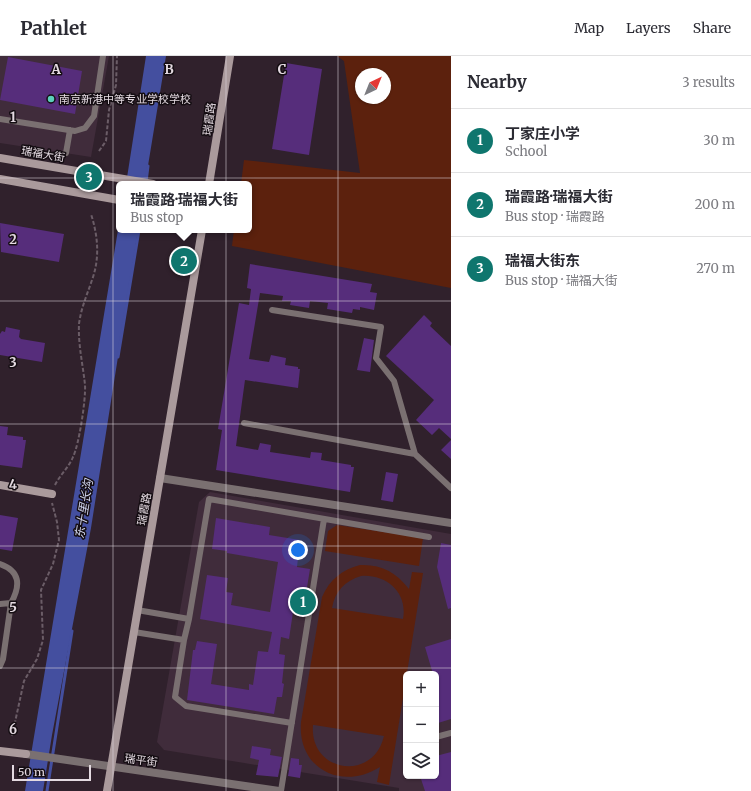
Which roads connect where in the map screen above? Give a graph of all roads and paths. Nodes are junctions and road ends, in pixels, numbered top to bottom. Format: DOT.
graph roads {
  1 [pos="103,56"];
  2 [pos="117,56"];
  3 [pos="230,56"];
  4 [pos="0,119"];
  5 [pos="70,130"];
  6 [pos="99,151"];
  7 [pos="66,153"];
  8 [pos="0,158"];
  9 [pos="0,179"];
  10 [pos="135,181"];
  11 [pos="209,181"];
  12 [pos="116,200"];
  13 [pos="91,214"];
  14 [pos="201,233"];
  15 [pos="272,310"];
  16 [pos="244,423"];
  17 [pos="415,454"];
  18 [pos="160,478"];
  19 [pos="0,486"];
  20 [pos="451,488"];
  21 [pos="52,494"];
  22 [pos="324,519"];
  23 [pos="451,523"];
  24 [pos="429,537"];
  25 [pos="0,564"];
  26 [pos="12,603"];
  27 [pos="0,604"];
  28 [pos="137,610"];
  29 [pos="189,619"];
  30 [pos="134,632"];
  31 [pos="184,640"];
  32 [pos="0,666"];
  33 [pos="292,723"];
  34 [pos="451,732"];
  35 [pos="12,736"];
  36 [pos="439,736"];
  37 [pos="0,751"];
  38 [pos="110,767"];
  39 [pos="259,790"];
  40 [pos="107,791"];
  41 [pos="280,791"];
  1 -- 5 [label="lane"];
  2 -- 6 [label="path"];
  3 -- 11 [label="street, 瑞霞路"];
  4 -- 5 [label="lane"];
  5 -- 7 [label="lane"];
  8 -- 10 [label="street, 瑞福大街"];
  9 -- 12 [label="street"];
  13 -- 21 [label="path"];
  14 -- 18 [label="street, 瑞霞路"];
  15 -- 17 [label="lane"];
  16 -- 17 [label="lane"];
  17 -- 20 [label="lane"];
  18 -- 23 [label="street"];
  18 -- 28 [label="street, 瑞霞路"];
  19 -- 21 [label="street"];
  21 -- 35 [label="path"];
  22 -- 24 [label="lane"];
  22 -- 29 [label="lane"];
  22 -- 33 [label="lane"];
  25 -- 26 [label="lane"];
  26 -- 27 [label="lane"];
  26 -- 32 [label="lane"];
  28 -- 29 [label="lane"];
  28 -- 30 [label="street, 瑞霞路"];
  29 -- 31 [label="lane"];
  30 -- 31 [label="lane"];
  30 -- 38 [label="street, 瑞霞路"];
  31 -- 33 [label="lane"];
  33 -- 41 [label="lane"];
  34 -- 36 [label="lane"];
  37 -- 38 [label="street, 瑞平街"];
  38 -- 39 [label="street, 瑞平街"];
  38 -- 40 [label="street, 瑞霞路"];
  39 -- 41 [label="street, 瑞平街"];
}
